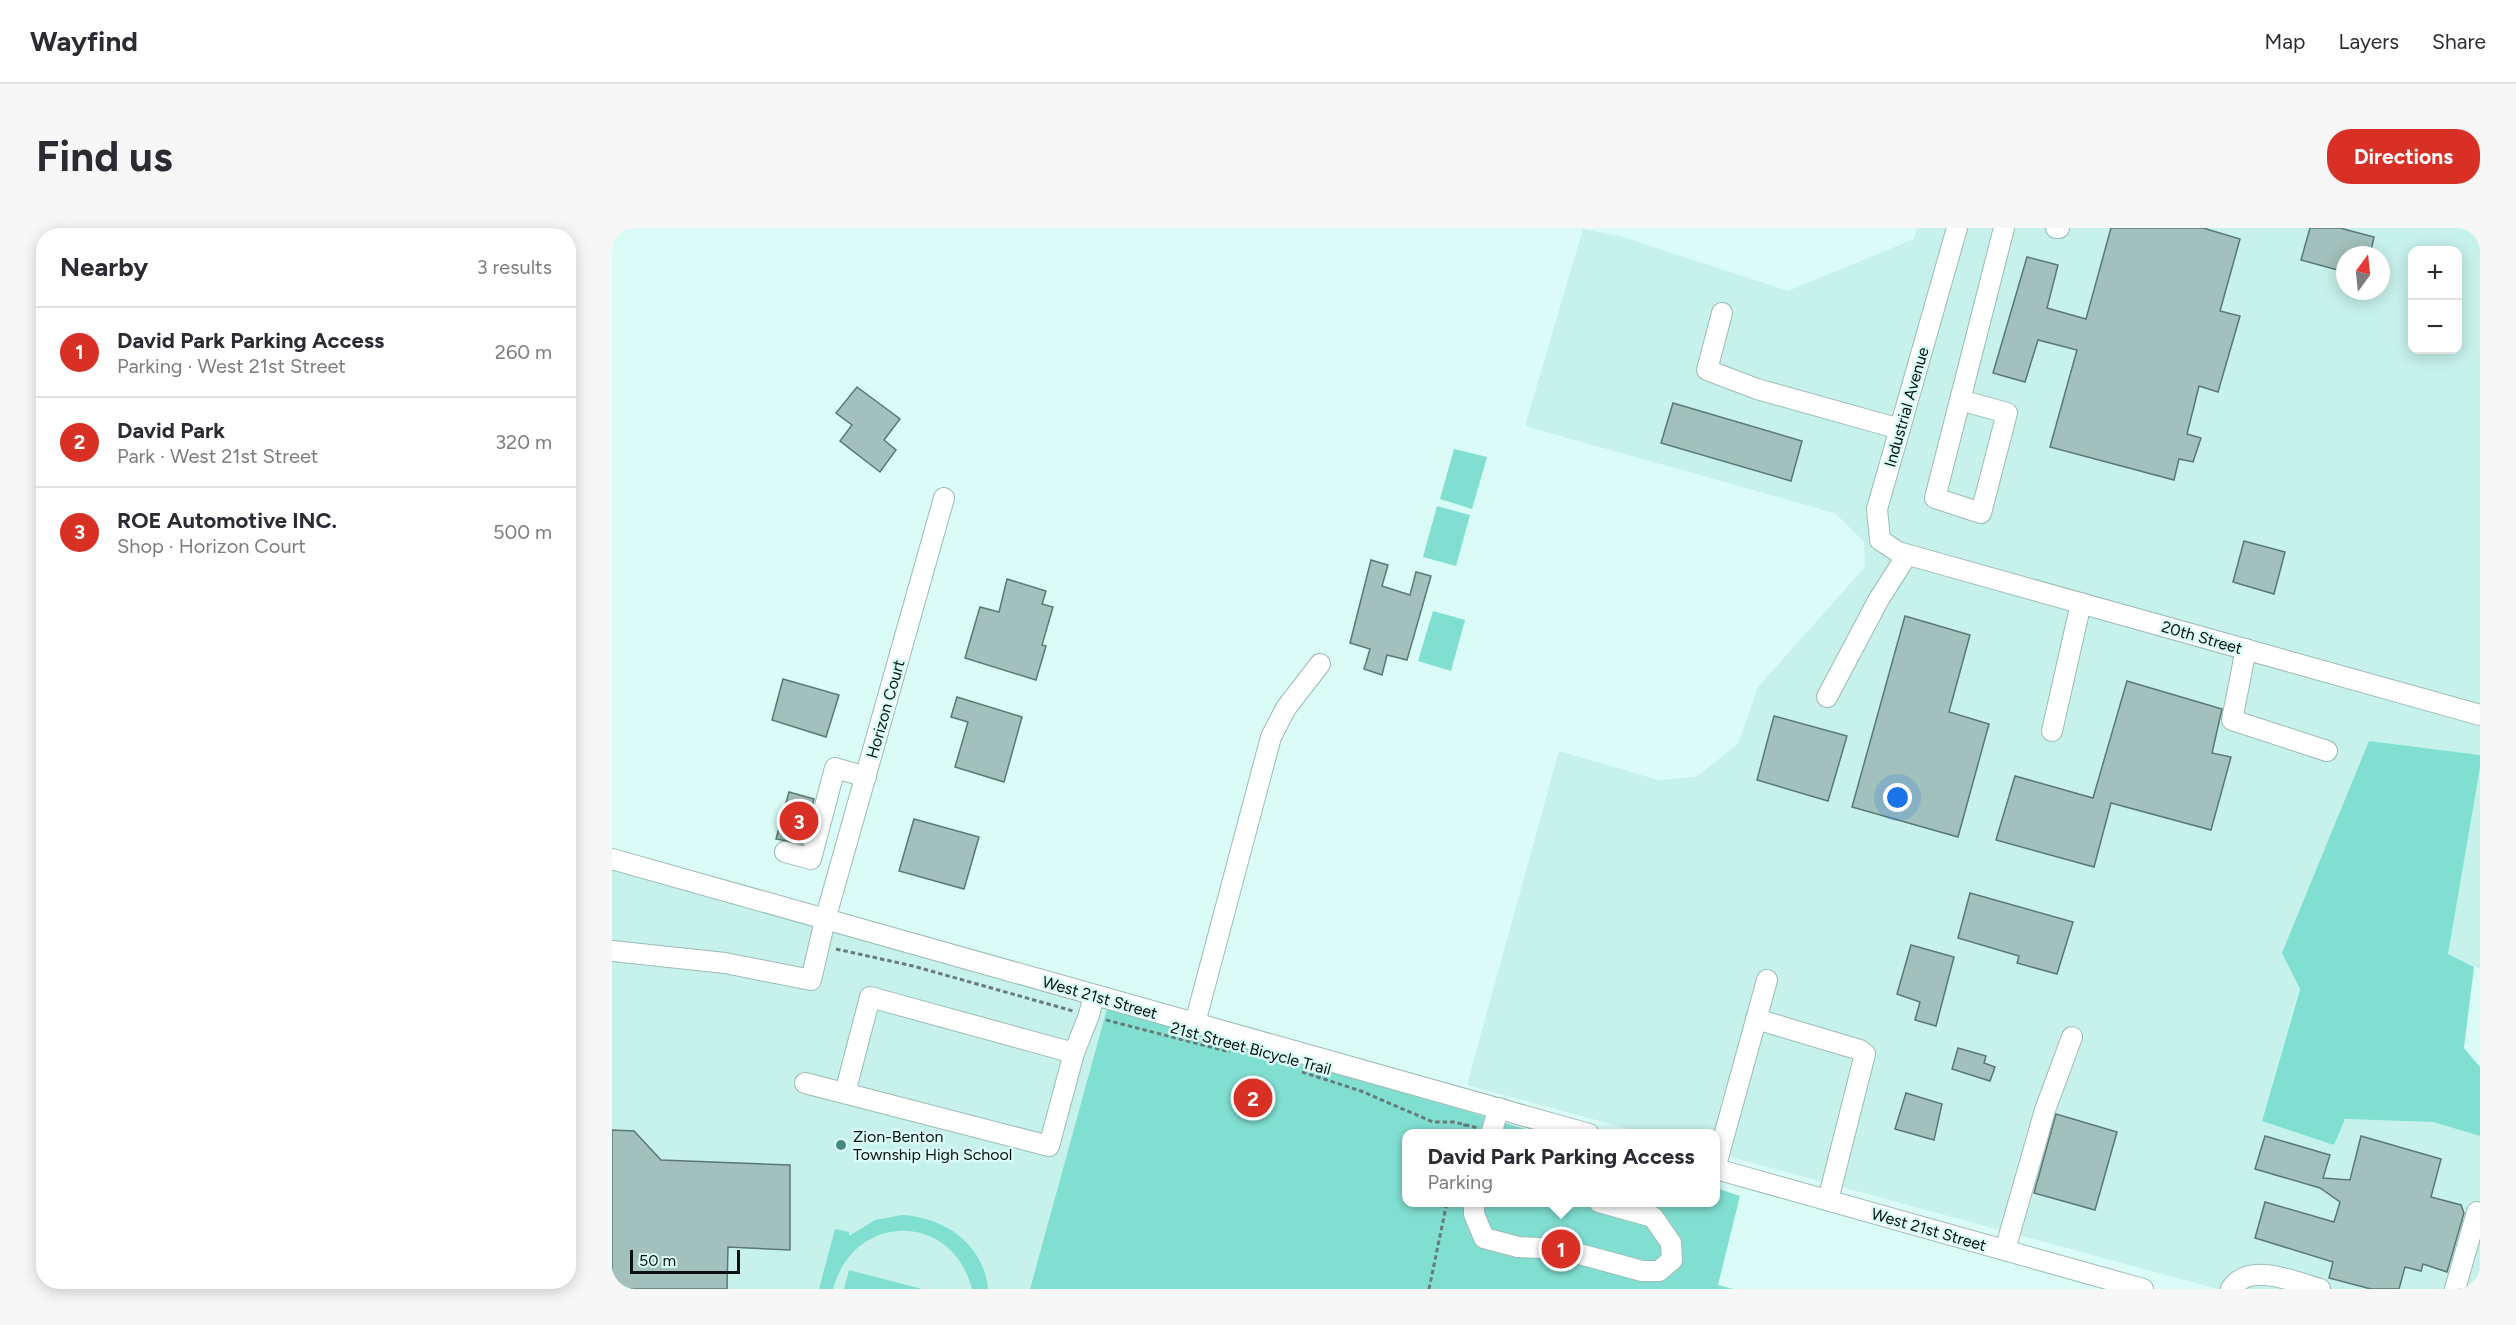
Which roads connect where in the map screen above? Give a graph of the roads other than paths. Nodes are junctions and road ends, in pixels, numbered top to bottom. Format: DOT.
graph roads {
  1 [pos="1957,228"];
  2 [pos="2004,228"];
  3 [pos="1722,313"];
  4 [pos="1960,400"];
  5 [pos="1900,429"];
  6 [pos="944,498"];
  7 [pos="1916,557"];
  8 [pos="2081,603"];
  9 [pos="2246,649"];
  10 [pos="1320,664"];
  11 [pos="1827,696"];
  12 [pos="2480,715"];
  13 [pos="2052,731"];
  14 [pos="2327,751"];
  15 [pos="866,777"];
  16 [pos="785,852"];
  17 [pos="612,859"];
  18 [pos="825,920"];
  19 [pos="612,951"];
  20 [pos="1767,980"];
  21 [pos="1094,995"];
  22 [pos="1756,1019"];
  23 [pos="1195,1023"];
  24 [pos="2072,1037"];
  25 [pos="1074,1053"];
  26 [pos="805,1083"];
  27 [pos="845,1093"];
  28 [pos="1499,1108"];
  29 [pos="1493,1129"];
  30 [pos="1572,1129"];
  31 [pos="1720,1152"];
  32 [pos="1720,1168"];
  33 [pos="1828,1200"];
  34 [pos="1473,1207"];
  35 [pos="1614,1207"];
  36 [pos="2477,1212"];
  37 [pos="2005,1250"];
  38 [pos="2143,1289"];
  39 [pos="2231,1289"];
  40 [pos="2320,1289"];
  41 [pos="2455,1289"];
  1 -- 5 [label="street, Industrial Avenue"];
  2 -- 4 [label="street"];
  3 -- 5 [label="street"];
  4 -- 4 [label="street"];
  5 -- 7 [label="street, Industrial Avenue"];
  6 -- 15 [label="street, Horizon Court"];
  7 -- 8 [label="street, 20th Street"];
  7 -- 11 [label="street"];
  8 -- 9 [label="street, 20th Street"];
  8 -- 13 [label="street"];
  9 -- 12 [label="street, 20th Street"];
  9 -- 14 [label="street"];
  10 -- 23 [label="street"];
  15 -- 16 [label="street"];
  15 -- 18 [label="street, Horizon Court"];
  17 -- 18 [label="street, West 21st Street"];
  18 -- 19 [label="street, Horizon Court"];
  18 -- 21 [label="street, West 21st Street"];
  20 -- 22 [label="street"];
  21 -- 23 [label="street, West 21st Street"];
  21 -- 25 [label="street"];
  22 -- 31 [label="street"];
  22 -- 33 [label="street"];
  23 -- 28 [label="street, West 21st Street"];
  24 -- 37 [label="street"];
  25 -- 27 [label="street"];
  25 -- 27 [label="street"];
  26 -- 27 [label="street"];
  28 -- 29 [label="street"];
  28 -- 30 [label="street, West 21st Street"];
  32 -- 33 [label="street, West 21st Street"];
  33 -- 37 [label="street, West 21st Street"];
  34 -- 35 [label="street"];
  36 -- 41 [label="street"];
  37 -- 38 [label="street, West 21st Street"];
  39 -- 40 [label="street"];
}
